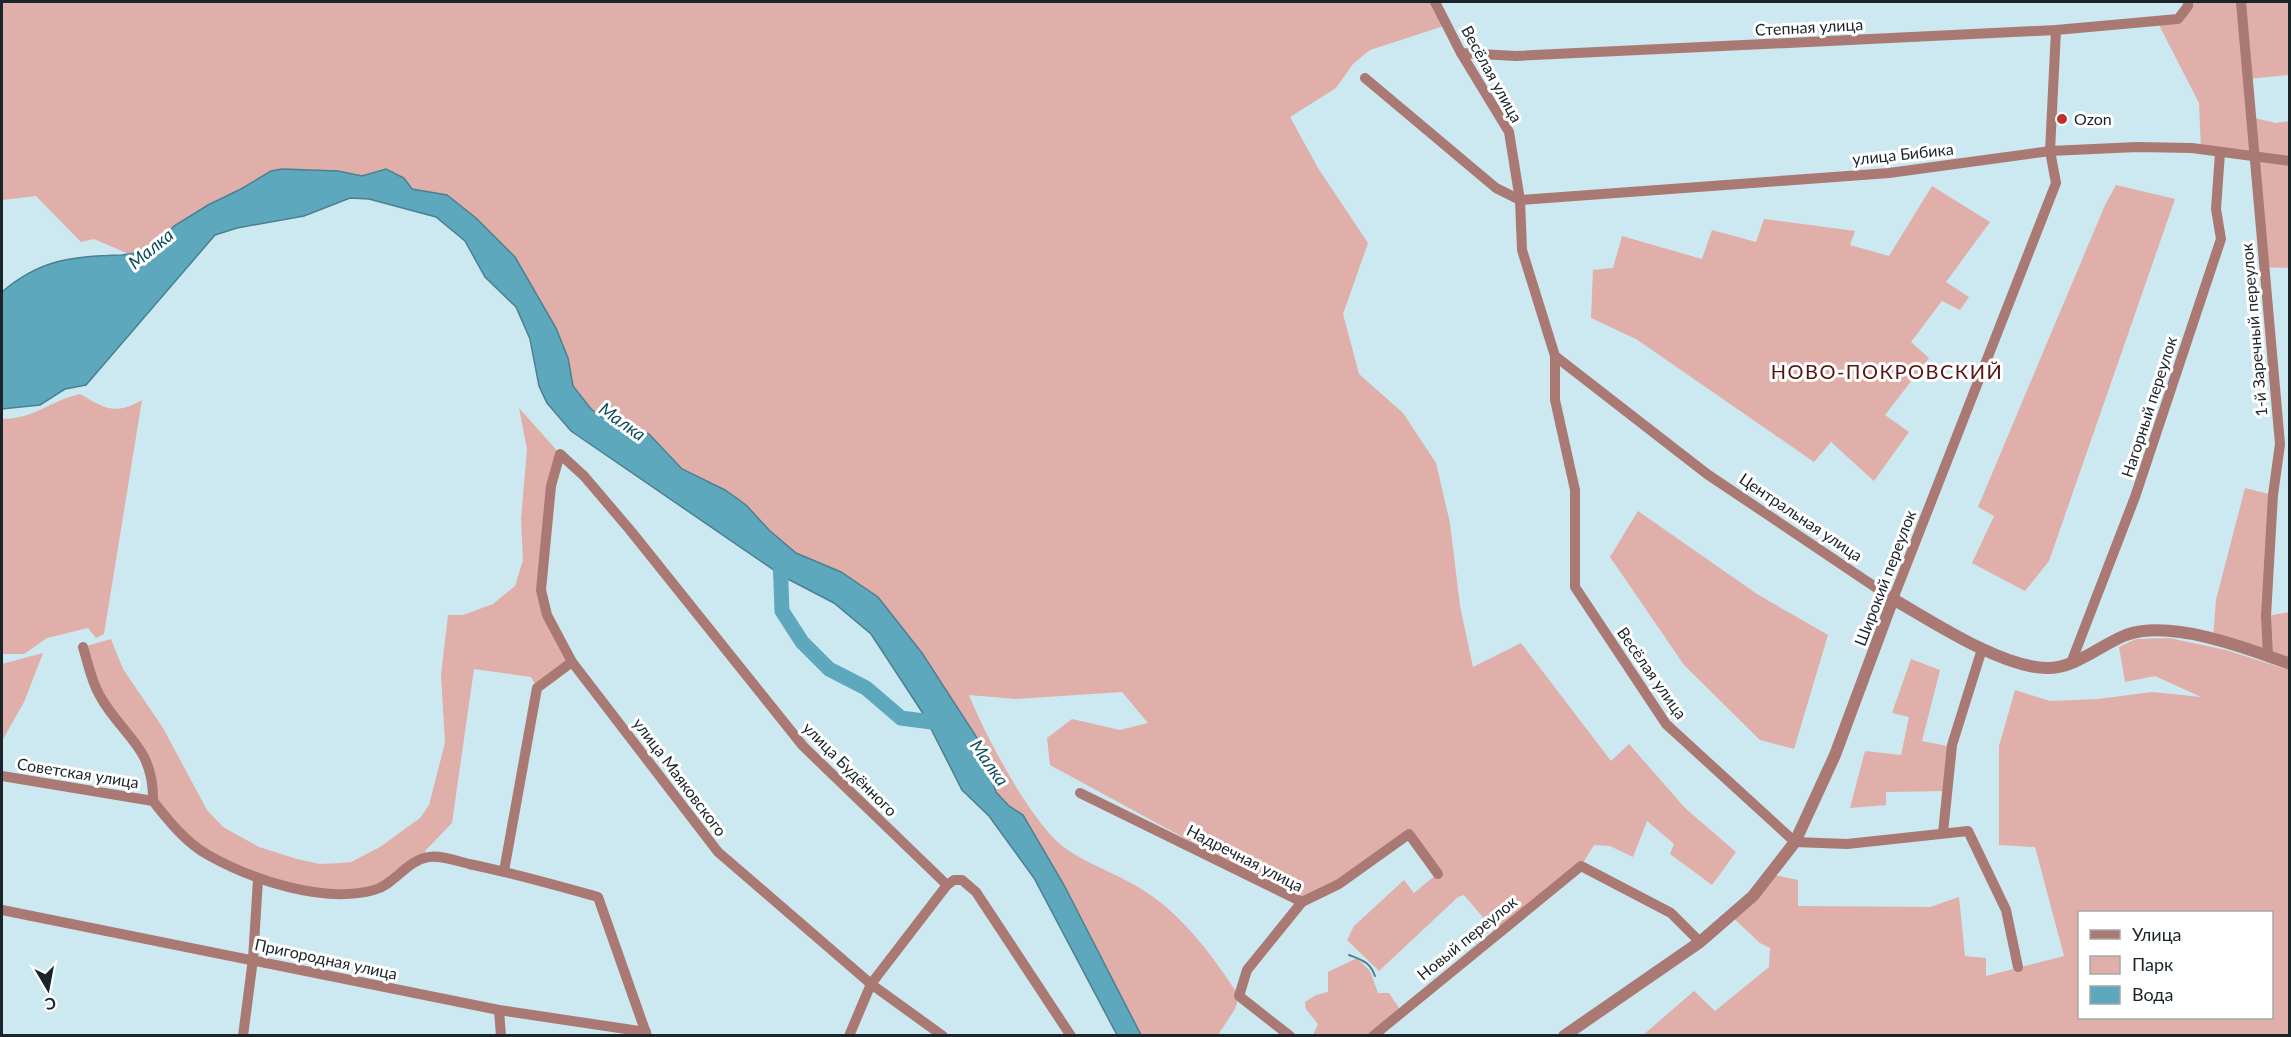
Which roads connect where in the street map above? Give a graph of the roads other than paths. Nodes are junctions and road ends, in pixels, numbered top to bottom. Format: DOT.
graph roads {
  1 [pos="1435,2"];
  2 [pos="2188,2"];
  3 [pos="2241,2"];
  4 [pos="2056,30"];
  5 [pos="1461,53"];
  6 [pos="1365,78"];
  7 [pos="2050,152"];
  8 [pos="2220,153"];
  9 [pos="2253,156"];
  10 [pos="2289,161"];
  11 [pos="1520,200"];
  12 [pos="1555,356"];
  13 [pos="2285,444"];
  14 [pos="560,454"];
  15 [pos="1893,599"];
  16 [pos="83,647"];
  17 [pos="1982,649"];
  18 [pos="2268,656"];
  19 [pos="572,662"];
  20 [pos="2071,663"];
  21 [pos="2289,664"];
  22 [pos="2,776"];
  23 [pos="1080,793"];
  24 [pos="153,801"];
  25 [pos="1943,833"];
  26 [pos="1795,842"];
  27 [pos="504,871"];
  28 [pos="1438,874"];
  29 [pos="258,880"];
  30 [pos="947,885"];
  31 [pos="1302,902"];
  32 [pos="2,910"];
  33 [pos="1700,942"];
  34 [pos="253,959"];
  35 [pos="2018,967"];
  36 [pos="871,984"];
  37 [pos="499,1010"];
  38 [pos="646,1034"];
  39 [pos="243,1035"];
  40 [pos="501,1035"];
  41 [pos="849,1035"];
  42 [pos="943,1035"];
  43 [pos="1071,1035"];
  44 [pos="1290,1035"];
  45 [pos="1373,1035"];
  46 [pos="1564,1035"];
  1 -- 5 [label="street, Весёлая улица"];
  2 -- 4 [label="street, Степная улица"];
  3 -- 9 [label="street, 1-й Заречный переулок"];
  4 -- 5 [label="street, Степная улица"];
  4 -- 7 [label="street, Широкий переулок"];
  5 -- 11 [label="street, Весёлая улица"];
  6 -- 11 [label="street"];
  7 -- 8 [label="street, улица Бибика"];
  7 -- 11 [label="street, улица Бибика"];
  7 -- 15 [label="street, Широкий переулок"];
  8 -- 9 [label="street, улица Бибика"];
  8 -- 20 [label="street, Нагорный переулок"];
  9 -- 10 [label="street, улица Бибика"];
  9 -- 13 [label="street, 1-й Заречный переулок"];
  11 -- 12 [label="street, Весёлая улица"];
  12 -- 15 [label="street, Центральная улица"];
  12 -- 26 [label="street, Весёлая улица"];
  13 -- 18 [label="street, 1-й Заречный переулок"];
  14 -- 19 [label="street, улица Маяковского"];
  14 -- 30 [label="street, улица Будённого"];
  15 -- 17 [label="street, Центральная улица"];
  15 -- 26 [label="street, Широкий переулок"];
  16 -- 24 [label="street"];
  17 -- 20 [label="street, Центральная улица"];
  17 -- 25 [label="street"];
  18 -- 20 [label="street, Центральная улица"];
  18 -- 21 [label="street, Центральная улица"];
  19 -- 27 [label="street"];
  19 -- 36 [label="street, улица Маяковского"];
  22 -- 24 [label="street, Советская улица"];
  23 -- 31 [label="street, Надречная улица"];
  24 -- 29 [label="street, Советская улица"];
  25 -- 26 [label="street"];
  25 -- 35 [label="street"];
  26 -- 33 [label="street, Широкий переулок"];
  27 -- 29 [label="street, Советская улица"];
  27 -- 38 [label="street, Советская улица"];
  28 -- 31 [label="street"];
  29 -- 34 [label="street"];
  30 -- 36 [label="street"];
  30 -- 43 [label="street"];
  31 -- 44 [label="street, Надречная улица"];
  32 -- 34 [label="street, Пригородная улица"];
  33 -- 45 [label="street, Новый переулок"];
  33 -- 46 [label="street, Широкий переулок"];
  34 -- 37 [label="street, Пригородная улица"];
  34 -- 39 [label="street"];
  36 -- 41 [label="street"];
  36 -- 42 [label="street, улица Маяковского"];
  37 -- 38 [label="street, Пригородная улица"];
  37 -- 40 [label="street"];
}
